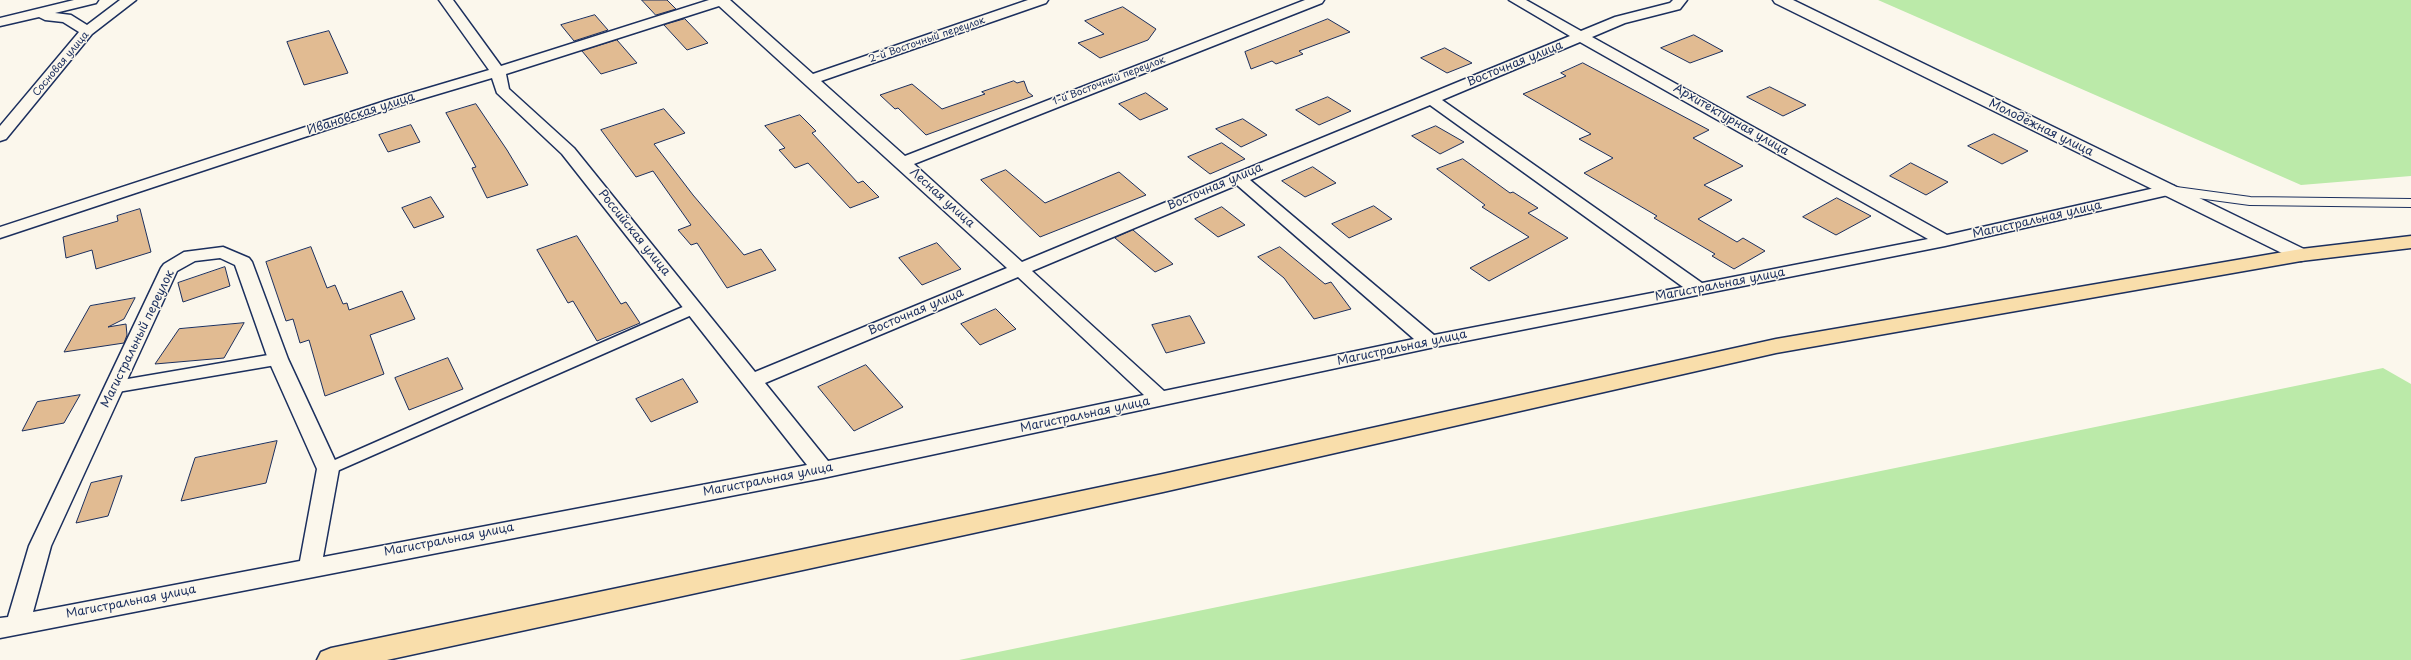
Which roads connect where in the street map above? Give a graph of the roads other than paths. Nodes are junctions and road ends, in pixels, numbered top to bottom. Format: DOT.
graph roads {
  1 [pos="92,0"];
  2 [pos="129,0"];
  3 [pos="446,0"];
  4 [pos="722,0"];
  5 [pos="1041,0"];
  6 [pos="1317,0"];
  7 [pos="1516,0"];
  8 [pos="1680,0"];
  9 [pos="1781,0"];
  10 [pos="32,15"];
  11 [pos="0,22"];
  12 [pos="87,31"];
  13 [pos="1584,36"];
  14 [pos="498,72"];
  15 [pos="812,79"];
  16 [pos="1430,98"];
  17 [pos="0,136"];
  18 [pos="902,163"];
  19 [pos="1236,177"];
  20 [pos="2168,190"];
  21 [pos="2411,203"];
  22 [pos="0,233"];
  23 [pos="1945,241"];
  24 [pos="2411,242"];
  25 [pos="2301,255"];
  26 [pos="1021,269"];
  27 [pos="1698,289"];
  28 [pos="694,308"];
  29 [pos="1430,342"];
  30 [pos="278,359"];
  31 [pos="752,381"];
  32 [pos="114,387"];
  33 [pos="1160,399"];
  34 [pos="328,468"];
  35 [pos="823,470"];
  36 [pos="310,567"];
  37 [pos="9,626"];
  38 [pos="331,660"];
  1 -- 10 [label="street"];
  2 -- 12 [label="street, Сосновая улица"];
  3 -- 14 [label="street, Российская улица"];
  4 -- 14 [label="street, Ивановская улица"];
  4 -- 15 [label="street, Лесная улица"];
  5 -- 15 [label="street, 2-й Восточный переулок"];
  6 -- 18 [label="street, 1-й Восточный переулок"];
  7 -- 13 [label="street, Архитектурная улица"];
  8 -- 13 [label="street, Восточная улица"];
  9 -- 20 [label="street, Молодёжная улица"];
  10 -- 11 [label="street"];
  10 -- 12 [label="street"];
  12 -- 17 [label="street, Сосновая улица"];
  13 -- 16 [label="street, Восточная улица"];
  13 -- 23 [label="street, Архитектурная улица"];
  14 -- 22 [label="street, Ивановская улица"];
  14 -- 28 [label="street, Российская улица"];
  15 -- 18 [label="street, Лесная улица"];
  16 -- 19 [label="street, Восточная улица"];
  16 -- 27 [label="street"];
  18 -- 26 [label="street, Лесная улица"];
  19 -- 26 [label="street, Восточная улица"];
  19 -- 29 [label="street"];
  20 -- 21 [label="lane"];
  20 -- 23 [label="street, Магистральная улица"];
  20 -- 25 [label="street, Молодёжная улица"];
  23 -- 27 [label="street, Магистральная улица"];
  24 -- 25 [label="highway"];
  25 -- 38 [label="highway"];
  26 -- 31 [label="street, Восточная улица"];
  26 -- 33 [label="street, Лесная улица"];
  27 -- 29 [label="street, Магистральная улица"];
  28 -- 31 [label="street, Российская улица"];
  28 -- 34 [label="lane"];
  29 -- 33 [label="street, Магистральная улица"];
  30 -- 32 [label="lane"];
  30 -- 32 [label="street, Магистральный переулок"];
  30 -- 34 [label="street, Магистральный переулок"];
  31 -- 35 [label="street, Российская улица"];
  32 -- 37 [label="street, Магистральный переулок"];
  33 -- 35 [label="street, Магистральная улица"];
  34 -- 36 [label="street"];
  35 -- 36 [label="street, Магистральная улица"];
  36 -- 37 [label="street, Магистральная улица"];
}
